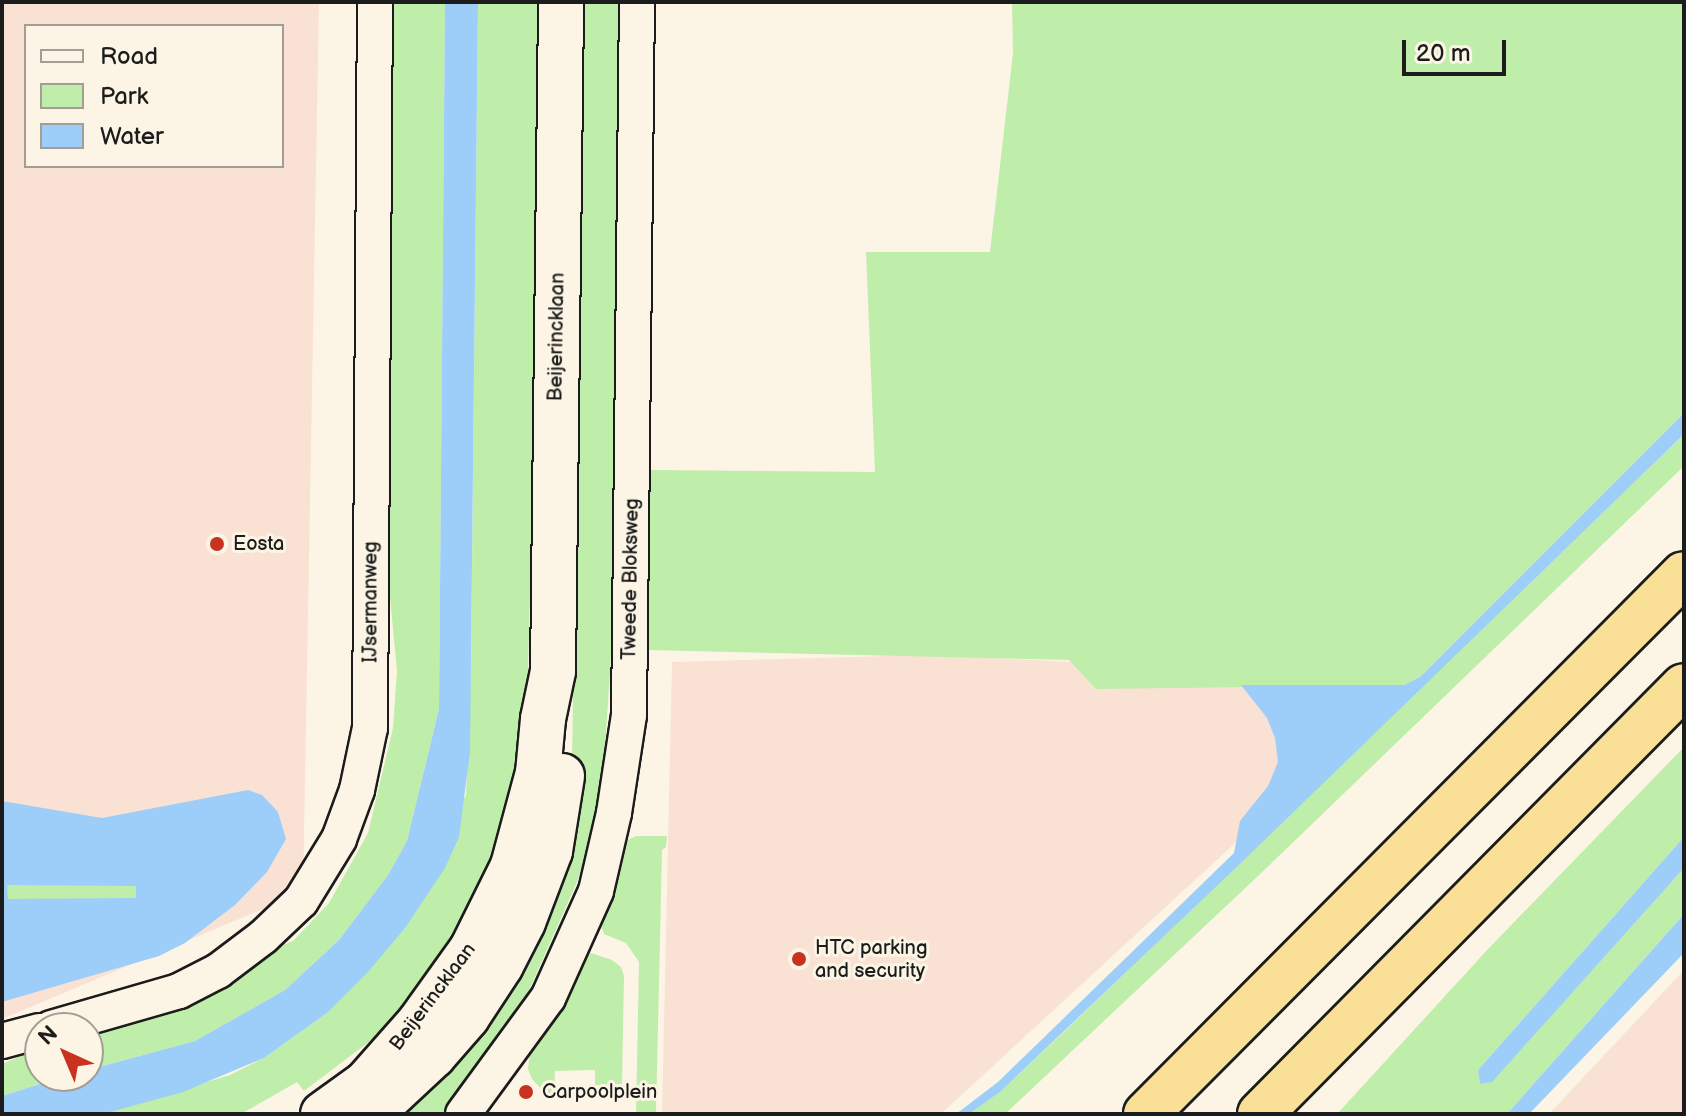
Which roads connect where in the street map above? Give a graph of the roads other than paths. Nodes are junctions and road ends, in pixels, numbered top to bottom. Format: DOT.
graph roads {
  1 [pos="375,2"];
  2 [pos="561,2"];
  3 [pos="637,2"];
  4 [pos="1684,574"];
  5 [pos="553,671"];
  6 [pos="1684,686"];
  7 [pos="104,1013"];
  8 [pos="24,1035"];
  9 [pos="2,1041"];
  10 [pos="323,1114"];
  11 [pos="372,1114"];
  12 [pos="463,1114"];
  13 [pos="1146,1114"];
  14 [pos="1260,1114"];
  1 -- 7 [label="street, IJsermanweg"];
  2 -- 5 [label="main road, Beijerincklaan"];
  3 -- 12 [label="street, Tweede Bloksweg"];
  4 -- 13 [label="highway"];
  5 -- 10 [label="main road, Beijerincklaan"];
  5 -- 11 [label="main road, Beijerincklaan"];
  6 -- 14 [label="highway"];
  8 -- 9 [label="street"];
}
